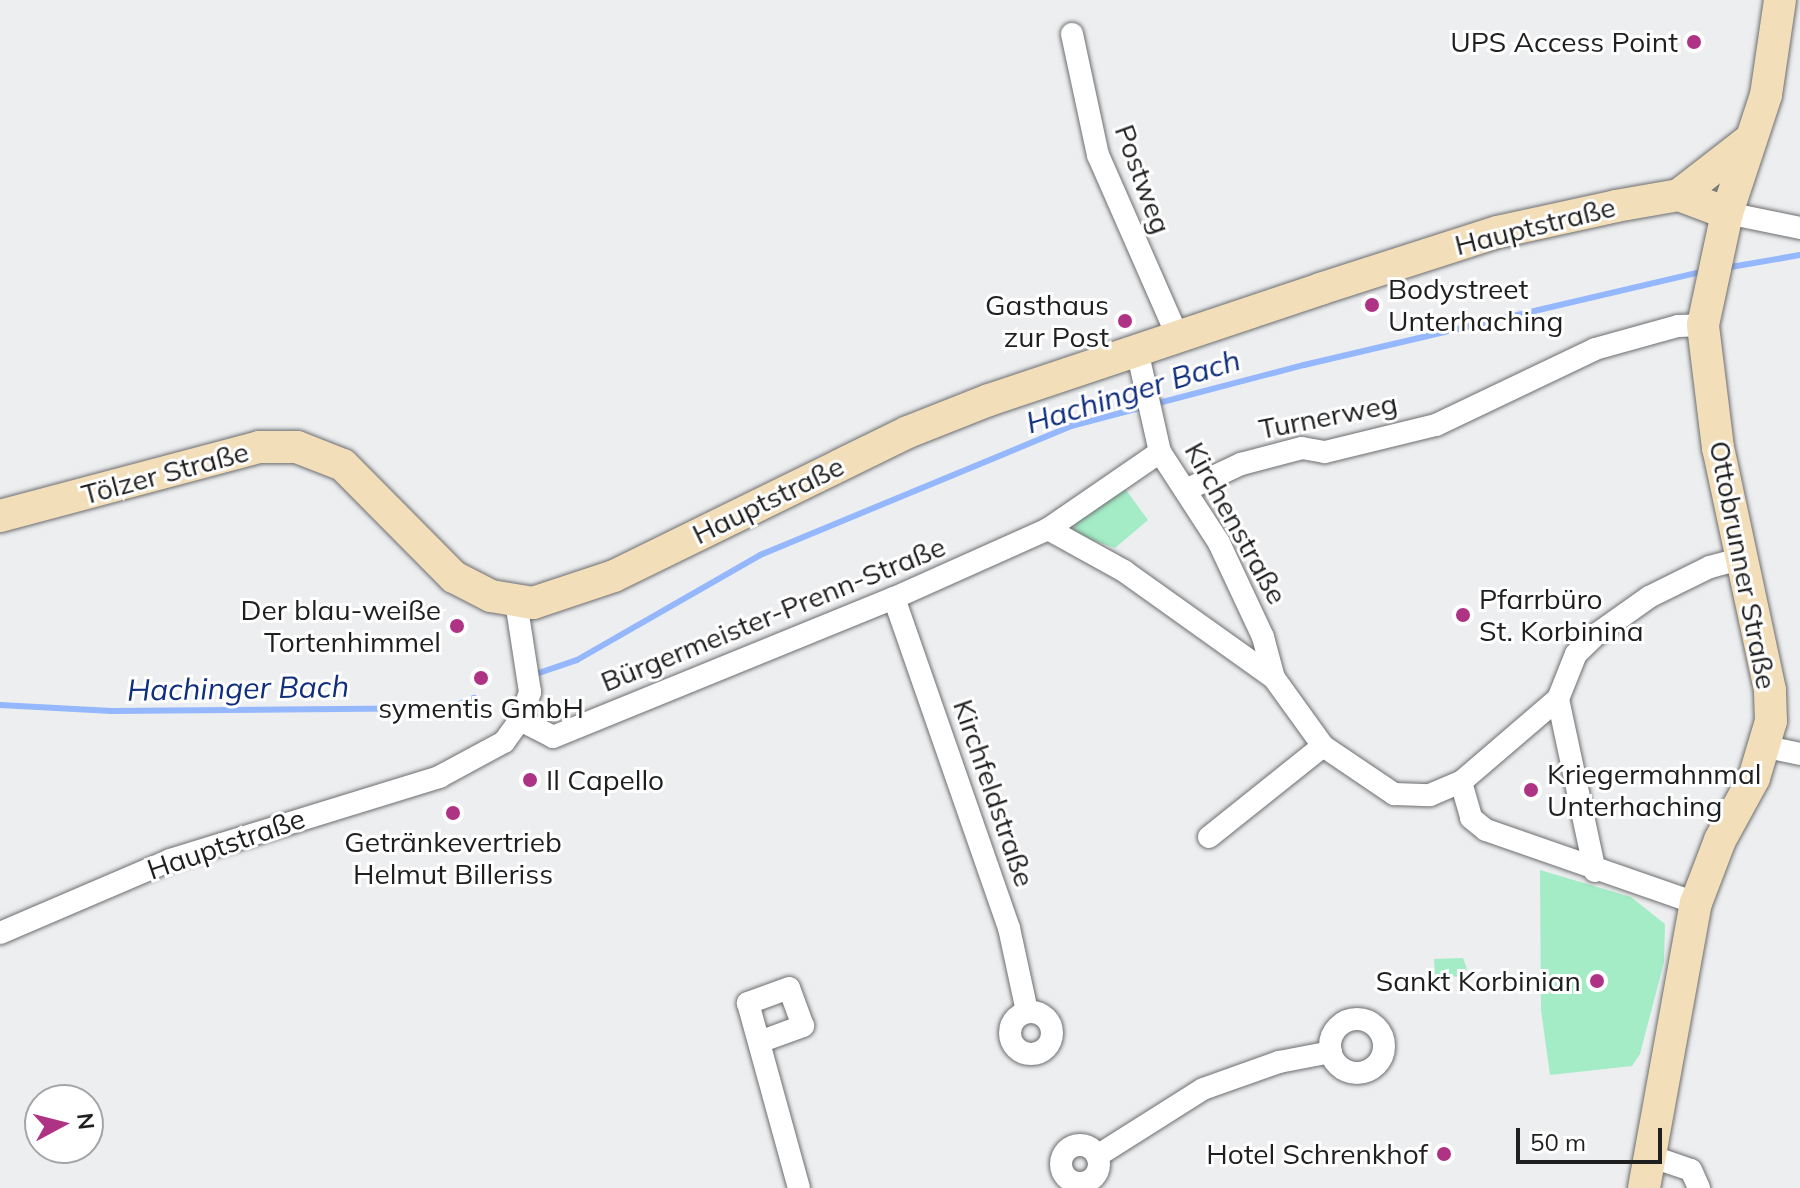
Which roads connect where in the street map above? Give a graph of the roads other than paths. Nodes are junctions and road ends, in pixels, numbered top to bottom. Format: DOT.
graph roads {
  1 [pos="1780,0"];
  2 [pos="1072,34"];
  3 [pos="1756,134"];
  4 [pos="1679,195"];
  5 [pos="1727,213"];
  6 [pos="1800,228"];
  7 [pos="1703,325"];
  8 [pos="1178,337"];
  9 [pos="1137,350"];
  10 [pos="1160,452"];
  11 [pos="1188,489"];
  12 [pos="0,516"];
  13 [pos="1048,529"];
  14 [pos="1740,559"];
  15 [pos="894,598"];
  16 [pos="516,602"];
  17 [pos="1274,678"];
  18 [pos="1558,699"];
  19 [pos="520,720"];
  20 [pos="1323,746"];
  21 [pos="1767,747"];
  22 [pos="1800,754"];
  23 [pos="1461,782"];
  24 [pos="1209,837"];
  25 [pos="1595,871"];
  26 [pos="1696,903"];
  27 [pos="0,933"];
  28 [pos="1027,1011"];
  29 [pos="762,1041"];
  30 [pos="1331,1052"];
  31 [pos="1647,1155"];
  32 [pos="1097,1156"];
  33 [pos="1075,1185"];
  34 [pos="799,1188"];
  35 [pos="1644,1188"];
  36 [pos="1699,1188"];
  1 -- 3 [label="main road"];
  2 -- 8 [label="street, Postweg"];
  3 -- 4 [label="main road, Hauptstraße"];
  3 -- 5 [label="main road"];
  4 -- 5 [label="main road"];
  4 -- 8 [label="main road, Hauptstraße"];
  5 -- 6 [label="street"];
  5 -- 7 [label="main road, Ottobrunner Straße"];
  7 -- 11 [label="street, Turnerweg"];
  7 -- 14 [label="main road, Ottobrunner Straße"];
  8 -- 9 [label="main road, Hauptstraße"];
  9 -- 10 [label="street, Kirchenstraße"];
  9 -- 16 [label="main road, Hauptstraße"];
  10 -- 11 [label="street, Kirchenstraße"];
  10 -- 13 [label="street, Bürgermeister-Prenn-Straße"];
  11 -- 17 [label="street, Kirchenstraße"];
  12 -- 16 [label="main road, Tölzer Straße"];
  13 -- 15 [label="street, Bürgermeister-Prenn-Straße"];
  13 -- 17 [label="street"];
  14 -- 18 [label="street"];
  14 -- 21 [label="main road, Ottobrunner Straße"];
  15 -- 19 [label="street, Bürgermeister-Prenn-Straße"];
  15 -- 28 [label="street, Kirchfeldstraße"];
  16 -- 19 [label="street, Hauptstraße"];
  17 -- 20 [label="street"];
  18 -- 23 [label="street"];
  18 -- 25 [label="street"];
  19 -- 27 [label="street, Hauptstraße"];
  20 -- 23 [label="street"];
  20 -- 24 [label="street"];
  21 -- 22 [label="street"];
  21 -- 26 [label="main road, Ottobrunner Straße"];
  23 -- 25 [label="street"];
  25 -- 26 [label="street"];
  26 -- 31 [label="main road, Ottobrunner Straße"];
  29 -- 34 [label="street"];
  30 -- 32 [label="street"];
  31 -- 35 [label="main road, Ottobrunner Straße"];
  31 -- 36 [label="street"];
  32 -- 33 [label="street"];
  32 -- 33 [label="street"];
}
